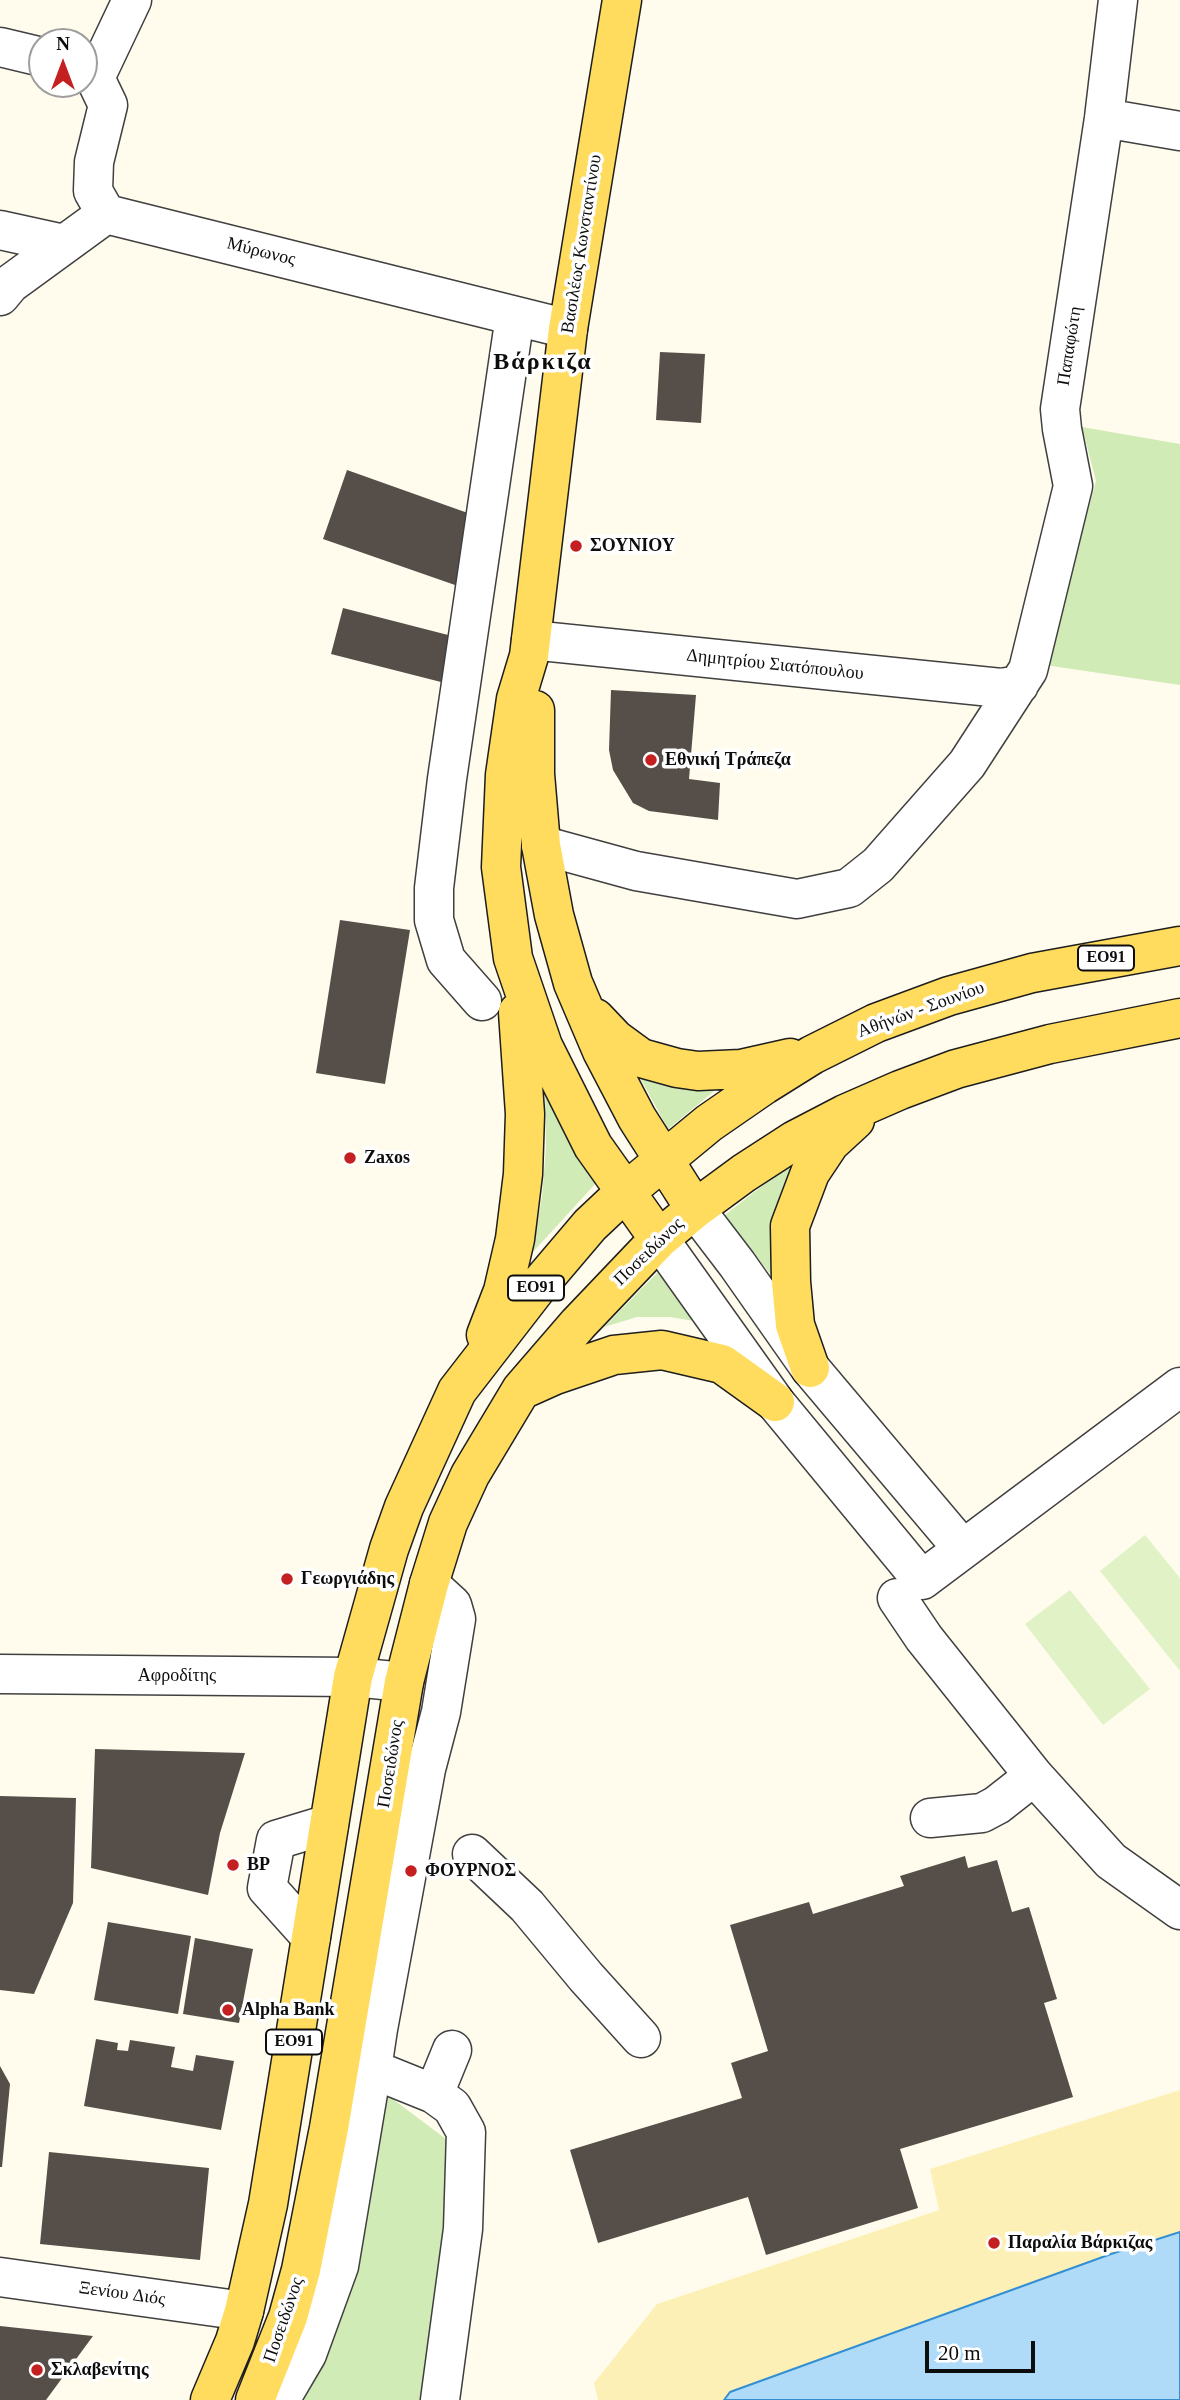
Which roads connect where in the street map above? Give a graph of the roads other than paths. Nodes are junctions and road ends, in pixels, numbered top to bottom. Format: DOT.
graph roads {
  1 [pos="132,0"];
  2 [pos="622,0"];
  3 [pos="1118,0"];
  4 [pos="0,47"];
  5 [pos="28,54"];
  6 [pos="98,61"];
  7 [pos="98,88"];
  8 [pos="1104,118"];
  9 [pos="1180,131"];
  10 [pos="106,214"];
  11 [pos="0,230"];
  12 [pos="64,244"];
  13 [pos="0,296"];
  14 [pos="515,316"];
  15 [pos="568,329"];
  16 [pos="530,648"];
  17 [pos="1018,685"];
  18 [pos="541,845"];
  19 [pos="1180,946"];
  20 [pos="513,958"];
  21 [pos="573,983"];
  22 [pos="482,1001"];
  23 [pos="1180,1018"];
  24 [pos="876,1023"];
  25 [pos="900,1090"];
  26 [pos="663,1159"];
  27 [pos="624,1193"];
  28 [pos="695,1209"];
  29 [pos="659,1239"];
  30 [pos="810,1368"];
  31 [pos="1180,1387"];
  32 [pos="521,1390"];
  33 [pos="457,1391"];
  34 [pos="775,1402"];
  35 [pos="962,1548"];
  36 [pos="429,1584"];
  37 [pos="910,1589"];
  38 [pos="0,1674"];
  39 [pos="353,1677"];
  40 [pos="404,1682"];
  41 [pos="1034,1776"];
  42 [pos="930,1818"];
  43 [pos="329,1824"];
  44 [pos="471,1854"];
  45 [pos="1180,1910"];
  46 [pos="311,1937"];
  47 [pos="641,2038"];
  48 [pos="453,2050"];
  49 [pos="372,2069"];
  50 [pos="434,2094"];
  51 [pos="0,2277"];
  52 [pos="244,2311"];
  53 [pos="210,2400"];
  54 [pos="255,2400"];
  55 [pos="280,2400"];
  56 [pos="440,2400"];
  1 -- 6 [label="street"];
  2 -- 15 [label="main road, Βασιλέως Κωνσταντίνου"];
  3 -- 8 [label="street, Παπαφώτη"];
  4 -- 5 [label="street"];
  7 -- 10 [label="street"];
  8 -- 9 [label="street"];
  8 -- 17 [label="street, Παπαφώτη"];
  10 -- 12 [label="street"];
  10 -- 14 [label="street, Μύρωνος"];
  11 -- 12 [label="street"];
  12 -- 13 [label="street"];
  14 -- 15 [label="street, Μύρωνος"];
  14 -- 22 [label="street"];
  15 -- 16 [label="main road, Βασιλέως Κωνσταντίνου"];
  16 -- 17 [label="street, Δημητρίου Σιατόπουλου"];
  16 -- 18 [label="main road, Βασιλέως Κωνσταντίνου"];
  16 -- 20 [label="main road, Βασιλέως Κωνσταντίνου"];
  17 -- 18 [label="street, Παπαφώτη"];
  18 -- 21 [label="main road, Βασιλέως Κωνσταντίνου"];
  19 -- 24 [label="main road, Αθήνών - Σουνίου / ΕΟ91"];
  20 -- 27 [label="main road, Βασιλέως Κωνσταντίνου"];
  20 -- 33 [label="main road"];
  21 -- 24 [label="main road"];
  21 -- 26 [label="main road, Βασιλέως Κωνσταντίνου"];
  23 -- 25 [label="main road, ΕΟ91"];
  24 -- 26 [label="main road, Αθήνών - Σουνίου / ΕΟ91"];
  25 -- 28 [label="main road, ΕΟ91"];
  25 -- 30 [label="main road"];
  26 -- 27 [label="main road, Αθήνών - Σουνίου / ΕΟ91"];
  26 -- 28 [label="main road, Βασιλέως Κωνσταντίνου"];
  27 -- 29 [label="main road, Βασιλέως Κωνσταντίνου"];
  27 -- 33 [label="main road, ΕΟ91"];
  28 -- 29 [label="main road, Ποσειδώνος / ΕΟ91"];
  28 -- 30 [label="street"];
  29 -- 32 [label="main road, Ποσειδώνος / ΕΟ91"];
  29 -- 34 [label="street"];
  30 -- 35 [label="street"];
  31 -- 35 [label="street"];
  32 -- 34 [label="main road"];
  32 -- 36 [label="main road, Ποσειδώνος / ΕΟ91"];
  33 -- 39 [label="main road, ΕΟ91"];
  34 -- 37 [label="street"];
  35 -- 37 [label="street"];
  36 -- 40 [label="main road, Ποσειδώνος / ΕΟ91"];
  36 -- 49 [label="street"];
  37 -- 41 [label="street"];
  38 -- 39 [label="street, Αφροδίτης"];
  39 -- 40 [label="street, Αφροδίτης"];
  39 -- 43 [label="main road, ΕΟ91"];
  40 -- 54 [label="main road, Ποσειδώνος / ΕΟ91"];
  41 -- 42 [label="street"];
  41 -- 45 [label="street"];
  43 -- 46 [label="main road, ΕΟ91"];
  43 -- 46 [label="street"];
  44 -- 47 [label="street"];
  46 -- 52 [label="main road, ΕΟ91"];
  48 -- 50 [label="street"];
  49 -- 50 [label="street"];
  49 -- 55 [label="street"];
  50 -- 56 [label="street"];
  51 -- 52 [label="street, Ξενίου Διός"];
  52 -- 53 [label="main road, ΕΟ91"];
}
